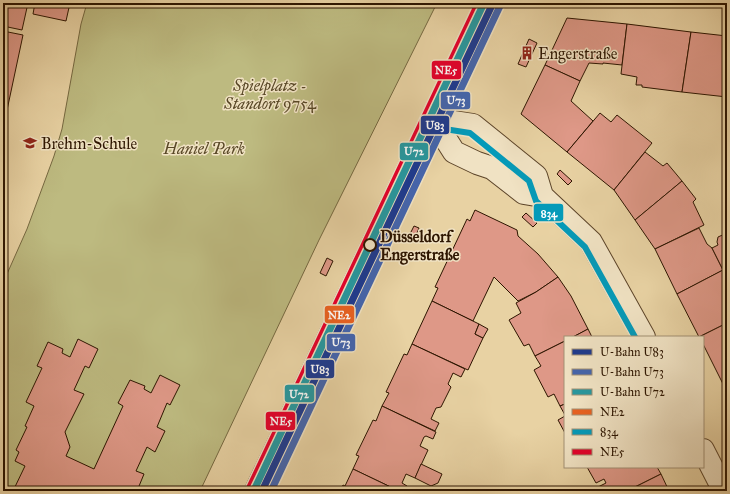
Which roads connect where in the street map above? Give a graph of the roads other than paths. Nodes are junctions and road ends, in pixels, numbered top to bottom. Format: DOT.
graph roads {
  1 [pos="487,3"];
  2 [pos="433,119"];
  3 [pos="542,196"];
  4 [pos="643,336"];
  5 [pos="704,452"];
  6 [pos="256,491"];
  7 [pos="724,491"];
  1 -- 2 [label="main road"];
  2 -- 3 [label="main road"];
  2 -- 3 [label="main road"];
  2 -- 6 [label="main road"];
  3 -- 4 [label="main road"];
  5 -- 7 [label="main road"];
}
